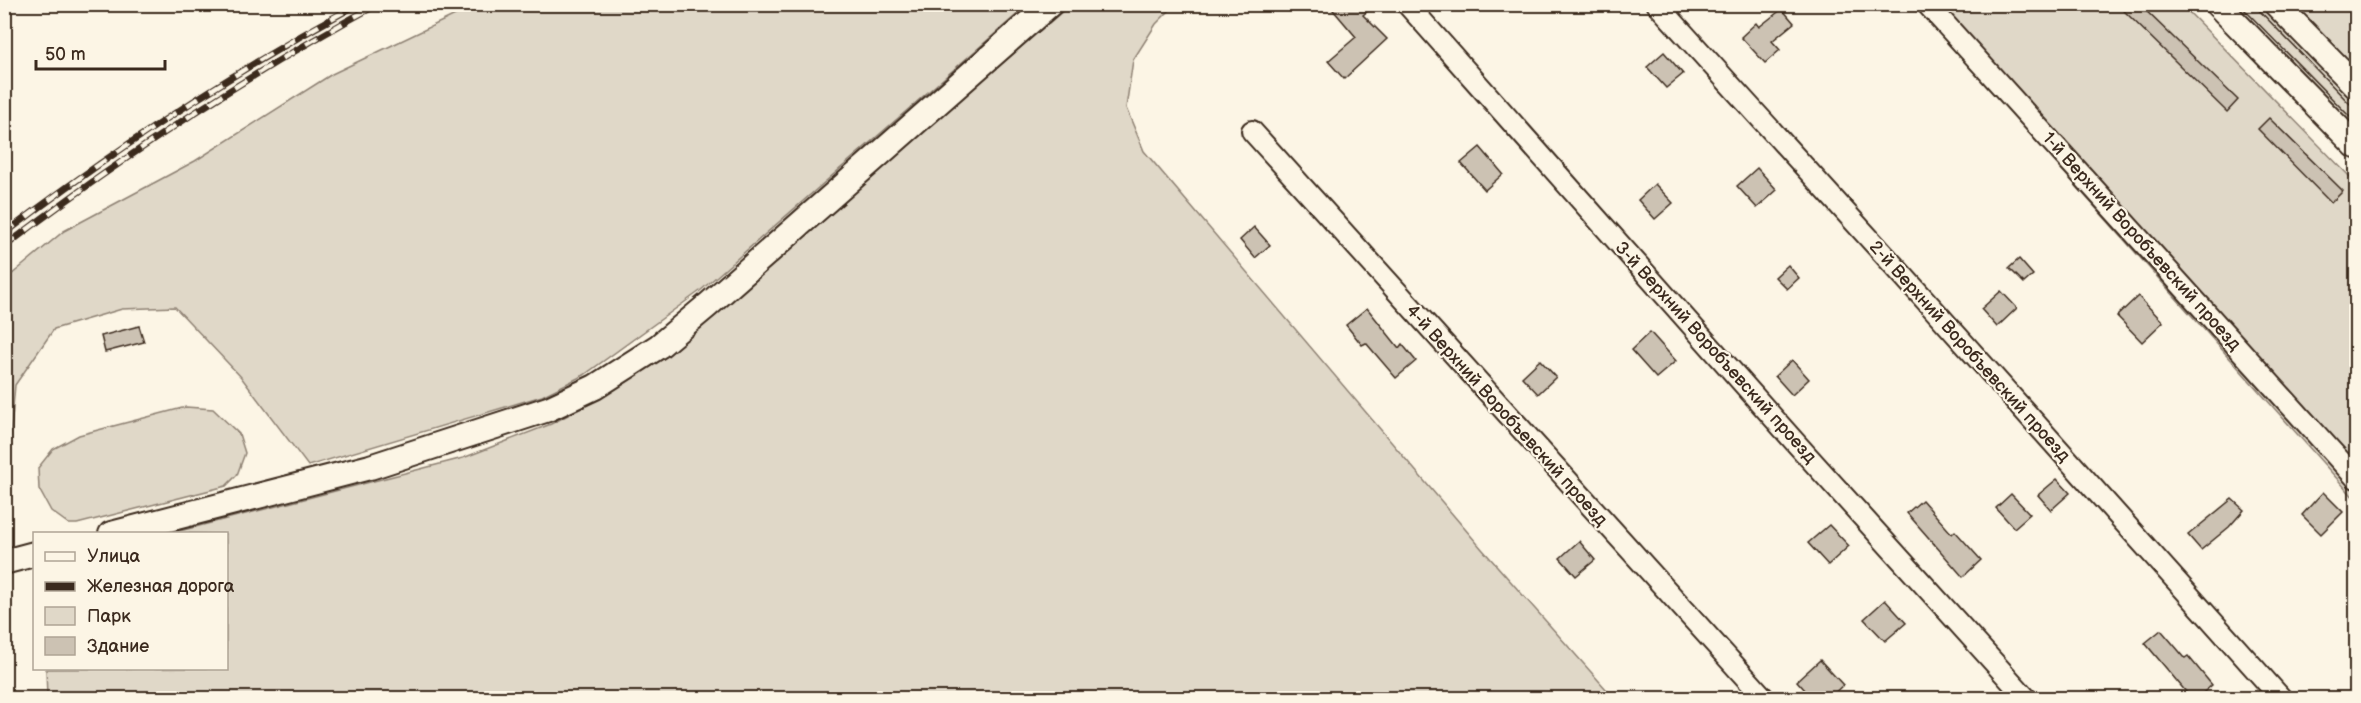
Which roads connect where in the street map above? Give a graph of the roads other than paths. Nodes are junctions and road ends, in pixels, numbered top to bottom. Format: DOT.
graph roads {
  1 [pos="1050,4"];
  2 [pos="1407,4"];
  3 [pos="1657,4"];
  4 [pos="1927,4"];
  5 [pos="2217,4"];
  6 [pos="2276,4"];
  7 [pos="2356,86"];
  8 [pos="1252,131"];
  9 [pos="2356,146"];
  10 [pos="2356,478"];
  11 [pos="119,532"];
  12 [pos="33,554"];
  13 [pos="4,562"];
  14 [pos="1764,699"];
  15 [pos="2026,699"];
  16 [pos="2281,699"];
  1 -- 11 [label="street"];
  2 -- 15 [label="street, 3-й Верхний Воробъевский проезд"];
  3 -- 16 [label="street, 2-й Верхний Воробъевский проезд"];
  4 -- 10 [label="street, 1-й Верхний Воробъевский проезд"];
  5 -- 9 [label="street"];
  6 -- 7 [label="street"];
  8 -- 14 [label="street, 4-й Верхний Воробъевский проезд"];
  12 -- 13 [label="street"];
}
